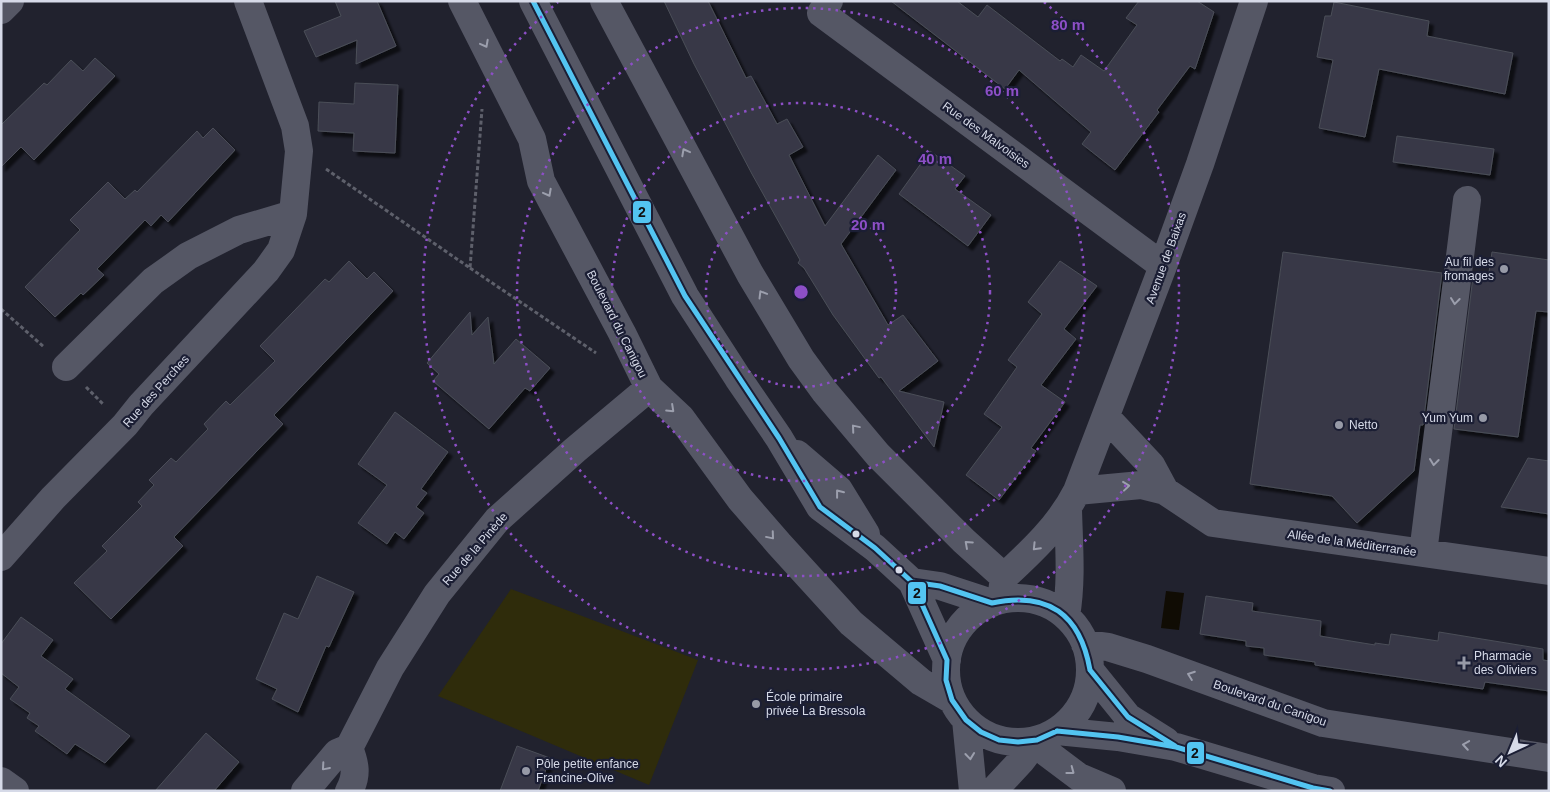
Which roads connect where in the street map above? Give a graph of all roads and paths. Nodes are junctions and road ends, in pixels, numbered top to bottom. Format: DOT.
graph roads {
  1 [pos="10,1"];
  2 [pos="248,1"];
  3 [pos="462,1"];
  4 [pos="534,1"];
  5 [pos="604,1"];
  6 [pos="830,1"];
  7 [pos="1254,1"];
  8 [pos="1,10"];
  9 [pos="482,105"];
  10 [pos="299,150"];
  11 [pos="1468,200"];
  12 [pos="293,214"];
  13 [pos="1163,266"];
  14 [pos="470,268"];
  15 [pos="5,312"];
  16 [pos="1,316"];
  17 [pos="600,355"];
  18 [pos="66,367"];
  19 [pos="649,388"];
  20 [pos="1106,417"];
  21 [pos="1165,491"];
  22 [pos="1072,501"];
  23 [pos="1423,553"];
  24 [pos="1,557"];
  25 [pos="1549,571"];
  26 [pos="912,582"];
  27 [pos="999,593"];
  28 [pos="1066,616"];
  29 [pos="1088,657"];
  30 [pos="947,660"];
  31 [pos="959,710"];
  32 [pos="1045,736"];
  33 [pos="1176,747"];
  34 [pos="349,748"];
  35 [pos="1549,758"];
  36 [pos="1,781"];
  37 [pos="15,791"];
  38 [pos="305,791"];
  39 [pos="349,791"];
  40 [pos="973,791"];
  41 [pos="993,791"];
  42 [pos="1112,791"];
  43 [pos="1331,791"];
  1 -- 8 [label="street"];
  2 -- 10 [label="street, Rue des Perches"];
  3 -- 19 [label="street, Boulevard du Canigou, one-way"];
  4 -- 26 [label="street"];
  27 -- 5 [label="street, one-way"];
  6 -- 13 [label="street, Rue des Malvoisies"];
  7 -- 13 [label="street, Avenue de Baixas"];
  9 -- 14 [label="path"];
  10 -- 12 [label="street, Rue des Perches"];
  10 -- 14 [label="path"];
  11 -- 23 [label="street, one-way"];
  12 -- 18 [label="street"];
  12 -- 24 [label="street, Rue des Perches"];
  13 -- 20 [label="street, Avenue de Baixas"];
  14 -- 17 [label="path"];
  15 -- 16 [label="path"];
  19 -- 31 [label="street, Boulevard du Canigou, one-way"];
  19 -- 34 [label="street, Rue de la Pinède"];
  20 -- 21 [label="street, Allée de la Méditerranée"];
  20 -- 22 [label="street, Avenue de Baixas"];
  22 -- 21 [label="street, Allée de la Méditerranée, one-way"];
  21 -- 23 [label="street, Allée de la Méditerranée"];
  22 -- 27 [label="street, Avenue de Baixas, one-way"];
  22 -- 28 [label="street, Avenue de Baixas"];
  23 -- 25 [label="street, Allée de la Méditerranée"];
  26 -- 27 [label="street"];
  26 -- 30 [label="street"];
  27 -- 28 [label="street"];
  27 -- 30 [label="street"];
  28 -- 29 [label="street"];
  29 -- 32 [label="street"];
  29 -- 33 [label="street"];
  35 -- 29 [label="street, Boulevard du Canigou, one-way"];
  30 -- 31 [label="street"];
  31 -- 32 [label="street"];
  31 -- 40 [label="street, one-way"];
  32 -- 33 [label="street"];
  32 -- 41 [label="street"];
  32 -- 42 [label="street, one-way"];
  33 -- 43 [label="street"];
  34 -- 38 [label="street, Rue de la Pinède, one-way"];
  34 -- 39 [label="street"];
  36 -- 37 [label="street"];
}
